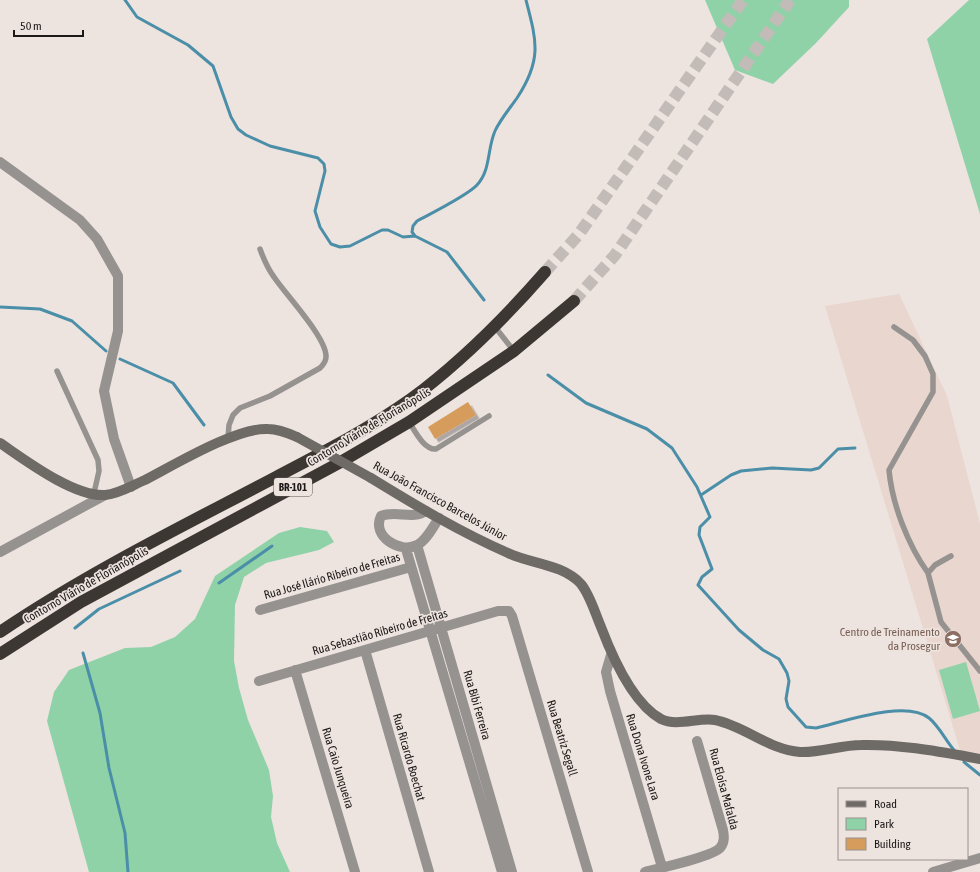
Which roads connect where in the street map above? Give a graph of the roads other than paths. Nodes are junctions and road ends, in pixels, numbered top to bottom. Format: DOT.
graph roads {
  1 [pos="0,162"];
  2 [pos="260,250"];
  3 [pos="545,272"];
  4 [pos="574,301"];
  5 [pos="495,327"];
  6 [pos="894,327"];
  7 [pos="514,351"];
  8 [pos="57,371"];
  9 [pos="489,416"];
  10 [pos="408,422"];
  11 [pos="228,438"];
  12 [pos="0,443"];
  13 [pos="131,486"];
  14 [pos="94,493"];
  15 [pos="105,495"];
  16 [pos="426,511"];
  17 [pos="439,518"];
  18 [pos="417,545"];
  19 [pos="406,549"];
  20 [pos="0,552"];
  21 [pos="952,556"];
  22 [pos="411,567"];
  23 [pos="928,573"];
  24 [pos="260,610"];
  25 [pos="509,612"];
  26 [pos="441,628"];
  27 [pos="431,631"];
  28 [pos="0,632"];
  29 [pos="365,650"];
  30 [pos="0,654"];
  31 [pos="611,654"];
  32 [pos="295,670"];
  33 [pos="980,671"];
  34 [pos="259,681"];
  35 [pos="697,741"];
  36 [pos="980,759"];
  37 [pos="492,822"];
  38 [pos="980,858"];
  39 [pos="662,867"];
  40 [pos="355,872"];
  41 [pos="429,872"];
  42 [pos="502,872"];
  43 [pos="512,872"];
  44 [pos="588,872"];
  45 [pos="646,872"];
  46 [pos="933,872"];
  1 -- 13 [label="street"];
  2 -- 11 [label="lane"];
  3 -- 5 [label="highway, Contorno Viário de Florianópolis / BR-101"];
  4 -- 7 [label="highway, Contorno Viário de Florianópolis / BR-101"];
  5 -- 7 [label="lane"];
  5 -- 28 [label="highway, Contorno Viário de Florianópolis / BR-101"];
  6 -- 23 [label="lane"];
  7 -- 10 [label="highway, Contorno Viário de Florianópolis / BR-101"];
  8 -- 14 [label="lane"];
  9 -- 10 [label="lane"];
  10 -- 30 [label="highway, Contorno Viário de Florianópolis / BR-101"];
  11 -- 13 [label="street, Rua João Francisco Barcelos Júnior"];
  11 -- 16 [label="street, Rua João Francisco Barcelos Júnior, bridge"];
  12 -- 14 [label="street"];
  13 -- 15 [label="street, Rua João Francisco Barcelos Júnior"];
  14 -- 15 [label="street"];
  15 -- 20 [label="street"];
  16 -- 17 [label="street, Rua João Francisco Barcelos Júnior"];
  16 -- 19 [label="street"];
  17 -- 18 [label="street"];
  17 -- 31 [label="street, Rua João Francisco Barcelos Júnior"];
  18 -- 19 [label="street"];
  18 -- 26 [label="street, Rua Bibi Ferreira"];
  19 -- 22 [label="street, Rua Bibi Ferreira"];
  21 -- 23 [label="lane"];
  22 -- 24 [label="street, Rua José Ilário Ribeiro de Freitas"];
  22 -- 27 [label="street, Rua Bibi Ferreira"];
  23 -- 33 [label="lane"];
  25 -- 26 [label="street, Rua Sebastião Ribeiro de Freitas"];
  25 -- 44 [label="street, Rua Beatriz Segall"];
  26 -- 27 [label="street, Rua Sebastião Ribeiro de Freitas"];
  26 -- 37 [label="street, Rua Bibi Ferreira"];
  27 -- 29 [label="street, Rua Sebastião Ribeiro de Freitas"];
  27 -- 37 [label="street, Rua Bibi Ferreira"];
  29 -- 32 [label="street, Rua Sebastião Ribeiro de Freitas"];
  29 -- 41 [label="street, Rua Ricardo Boechat"];
  31 -- 36 [label="street, Rua João Francisco Barcelos Júnior"];
  31 -- 39 [label="street, Rua Dona Ivone Lara"];
  32 -- 34 [label="street, Rua Sebastião Ribeiro de Freitas"];
  32 -- 40 [label="street, Rua Caio Junqueira"];
  35 -- 39 [label="street, Rua Eloísa Mafalda"];
  37 -- 42 [label="street, Rua Bibi Ferreira"];
  37 -- 43 [label="street, Rua Bibi Ferreira"];
  38 -- 46 [label="street"];
  39 -- 45 [label="street"];
}
